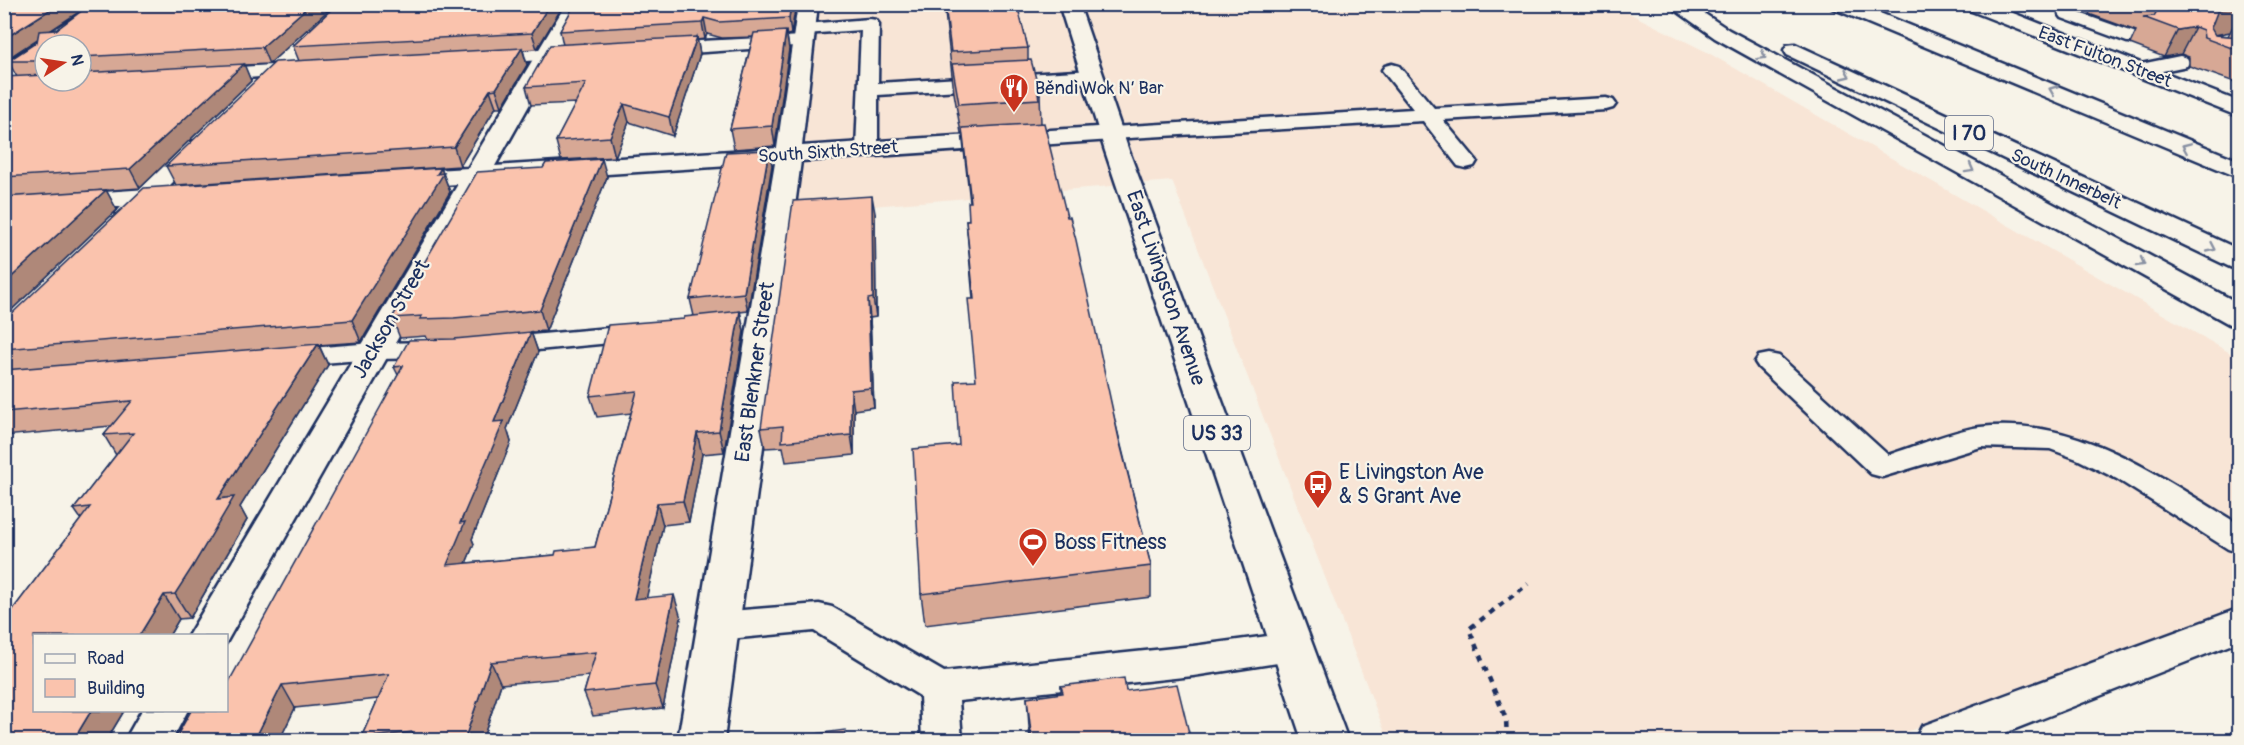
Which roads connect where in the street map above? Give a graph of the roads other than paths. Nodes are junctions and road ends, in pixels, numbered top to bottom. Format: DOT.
graph roads {
  1 [pos="576,4"];
  2 [pos="1069,4"];
  3 [pos="1676,4"];
  4 [pos="1698,4"];
  5 [pos="1839,4"];
  6 [pos="1971,4"];
  7 [pos="2068,14"];
  8 [pos="805,25"];
  9 [pos="2133,38"];
  10 [pos="301,46"];
  11 [pos="640,50"];
  12 [pos="593,52"];
  13 [pos="547,55"];
  14 [pos="33,59"];
  15 [pos="464,60"];
  16 [pos="2180,62"];
  17 [pos="323,68"];
  18 [pos="1392,70"];
  19 [pos="2138,70"];
  20 [pos="276,71"];
  21 [pos="193,75"];
  22 [pos="1093,76"];
  23 [pos="8,82"];
  24 [pos="868,90"];
  25 [pos="251,94"];
  26 [pos="1606,104"];
  27 [pos="2240,110"];
  28 [pos="1427,114"];
  29 [pos="1112,133"];
  30 [pos="210,134"];
  31 [pos="867,149"];
  32 [pos="789,154"];
  33 [pos="1466,161"];
  34 [pos="2240,170"];
  35 [pos="476,175"];
  36 [pos="381,181"];
  37 [pos="203,194"];
  38 [pos="144,198"];
  39 [pos="4,207"];
  40 [pos="112,230"];
  41 [pos="2240,261"];
  42 [pos="2240,317"];
  43 [pos="663,331"];
  44 [pos="373,351"];
  45 [pos="254,361"];
  46 [pos="1769,362"];
  47 [pos="2240,541"];
  48 [pos="2240,624"];
  49 [pos="718,626"];
  50 [pos="210,634"];
  51 [pos="1291,647"];
  52 [pos="939,688"];
  53 [pos="164,712"];
  54 [pos="148,741"];
  55 [pos="701,741"];
  56 [pos="942,741"];
  57 [pos="1325,741"];
  58 [pos="1938,741"];
  1 -- 13 [label="main road, Jackson Street"];
  2 -- 22 [label="main road, East Livingston Avenue / US 33"];
  3 -- 42 [label="main road, one-way"];
  4 -- 41 [label="main road, South Innerbelt / I 70, one-way"];
  34 -- 5 [label="main road, one-way"];
  6 -- 19 [label="main road, East Fulton Street"];
  7 -- 9 [label="lane"];
  8 -- 11 [label="lane"];
  8 -- 24 [label="lane"];
  8 -- 32 [label="main road, East Blenkner Street"];
  10 -- 20 [label="lane"];
  12 -- 13 [label="lane"];
  13 -- 15 [label="lane"];
  13 -- 35 [label="main road, Jackson Street"];
  14 -- 23 [label="main road"];
  16 -- 19 [label="lane"];
  17 -- 20 [label="lane"];
  18 -- 28 [label="lane"];
  19 -- 27 [label="main road, East Fulton Street"];
  20 -- 21 [label="lane"];
  20 -- 25 [label="lane"];
  22 -- 24 [label="lane"];
  22 -- 29 [label="main road, East Livingston Avenue / US 33"];
  24 -- 31 [label="lane"];
  26 -- 28 [label="lane"];
  28 -- 29 [label="lane"];
  28 -- 33 [label="lane"];
  29 -- 31 [label="main road, South Sixth Street"];
  29 -- 51 [label="main road, East Livingston Avenue / US 33"];
  30 -- 38 [label="lane"];
  31 -- 32 [label="main road, South Sixth Street"];
  32 -- 35 [label="main road, South Sixth Street"];
  32 -- 49 [label="main road, East Blenkner Street"];
  35 -- 36 [label="main road, South Sixth Street"];
  35 -- 44 [label="main road, Jackson Street"];
  37 -- 38 [label="main road"];
  38 -- 39 [label="main road"];
  38 -- 40 [label="lane"];
  43 -- 44 [label="lane"];
  44 -- 45 [label="lane"];
  44 -- 50 [label="main road, Jackson Street"];
  46 -- 47 [label="lane"];
  48 -- 58 [label="main road"];
  49 -- 52 [label="lane"];
  49 -- 55 [label="main road, East Blenkner Street"];
  51 -- 52 [label="lane"];
  51 -- 57 [label="main road, East Livingston Avenue / US 33"];
  52 -- 56 [label="lane"];
  53 -- 54 [label="main road"];
}
